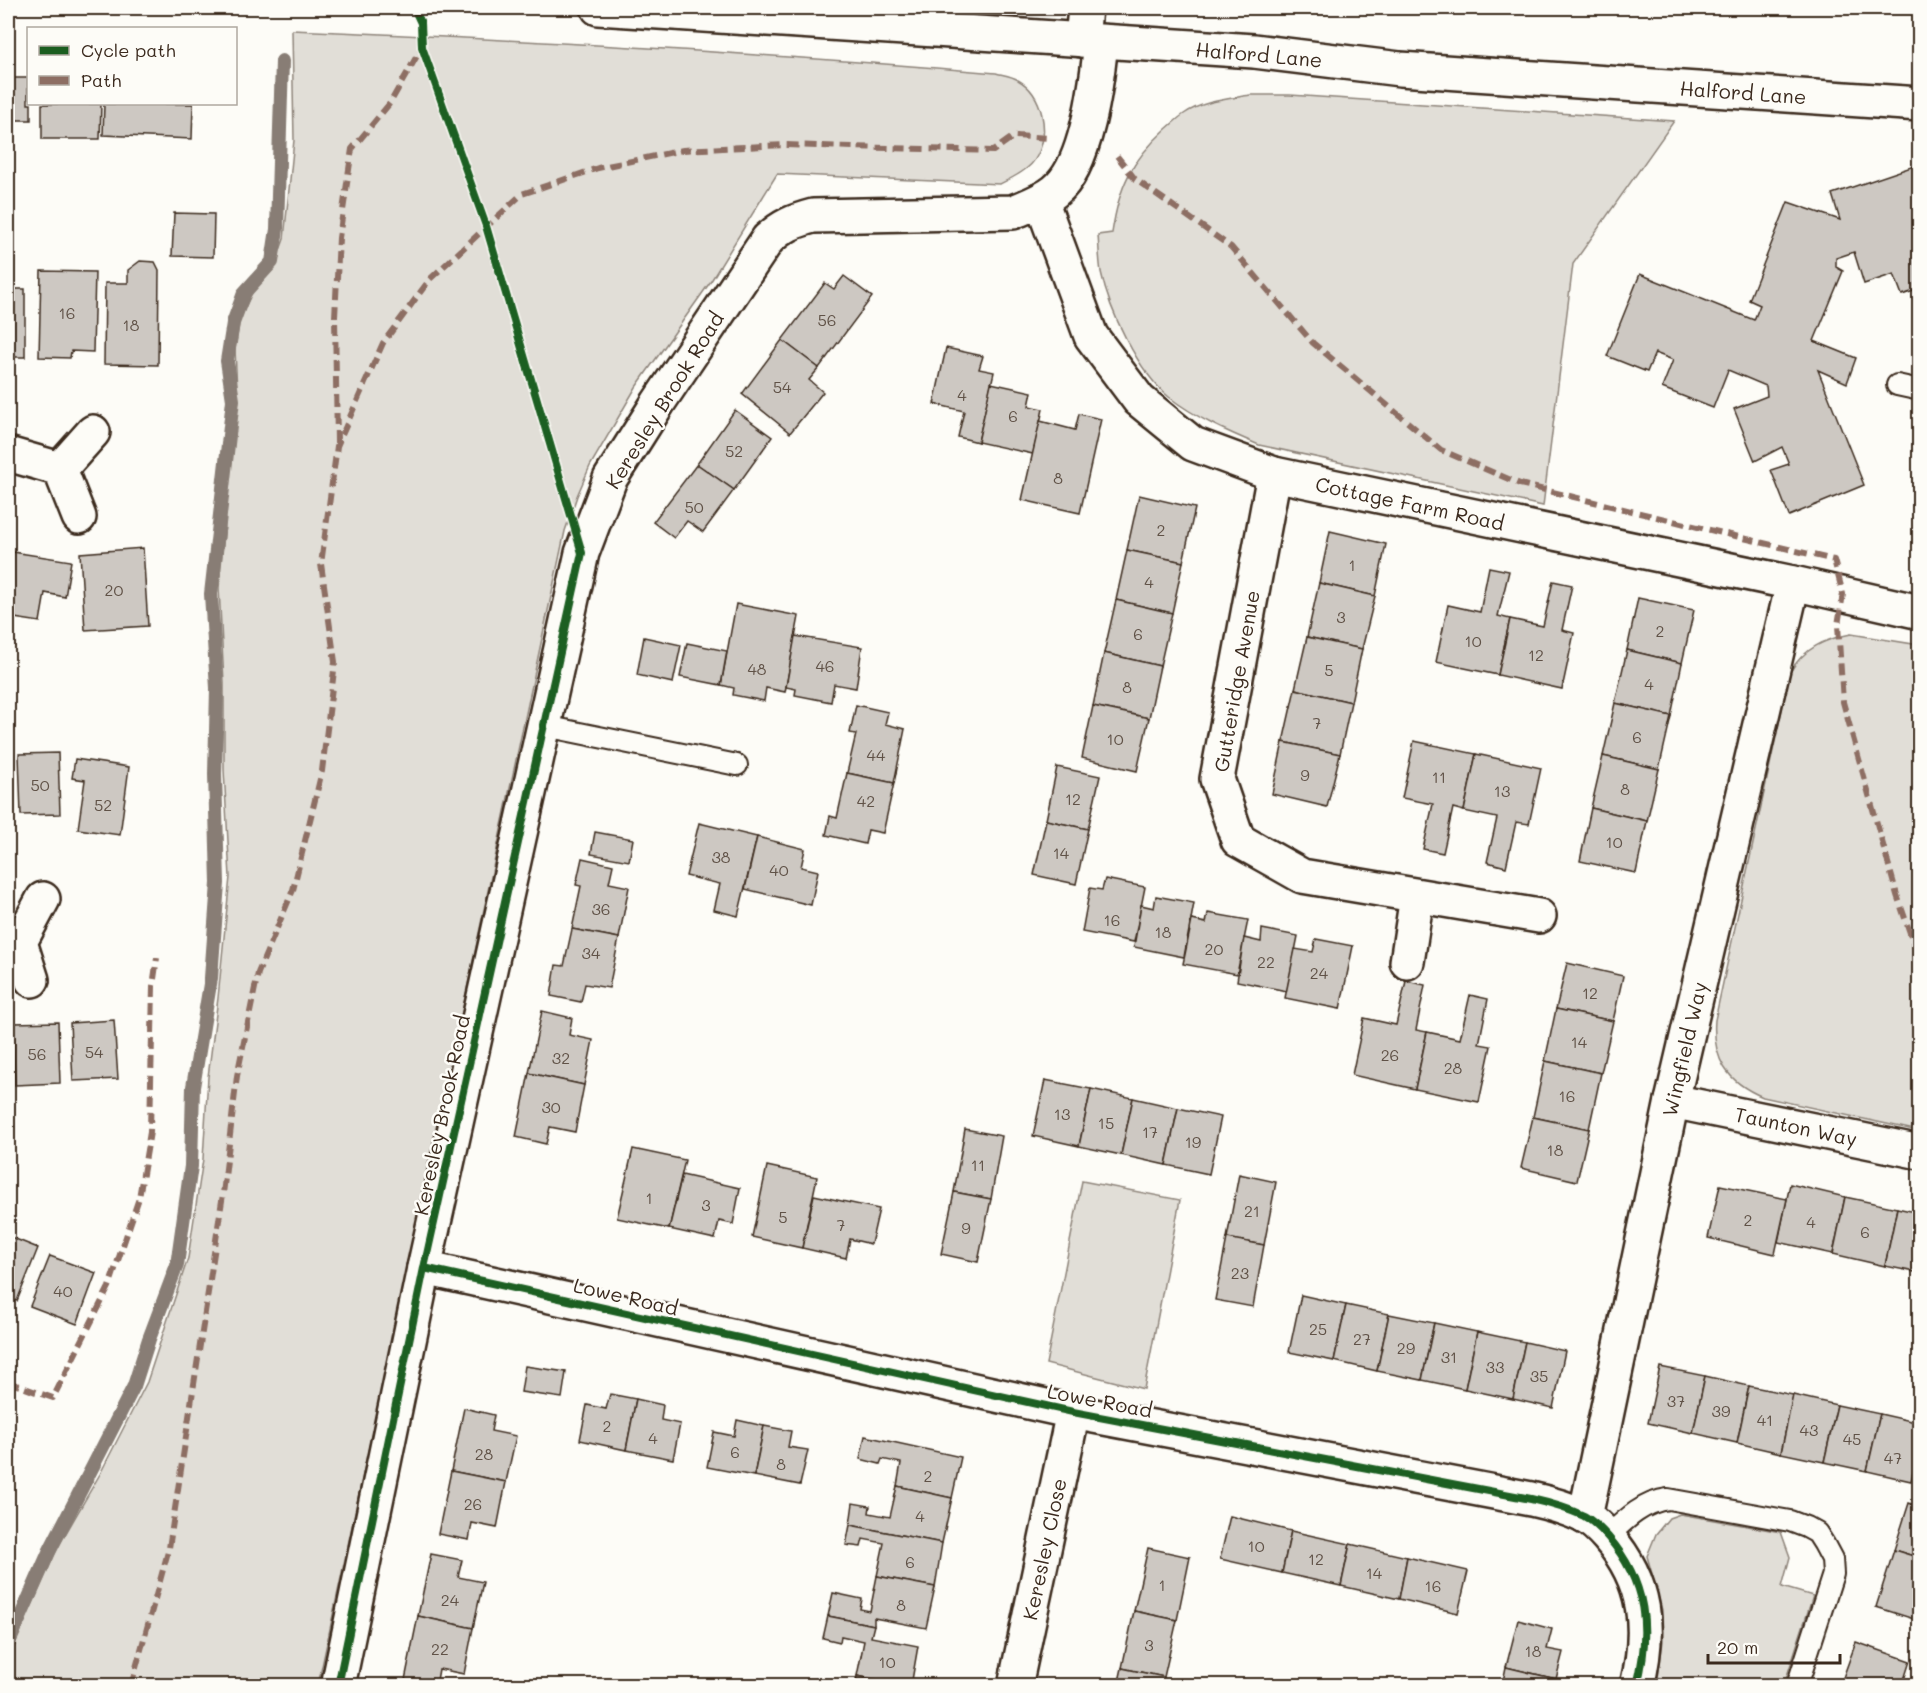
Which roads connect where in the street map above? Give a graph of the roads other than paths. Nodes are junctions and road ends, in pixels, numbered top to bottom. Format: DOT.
graph roads {
  1 [pos="598,8"];
  2 [pos="1084,8"];
  3 [pos="1091,41"];
  4 [pos="1920,104"];
  5 [pos="1041,200"];
  6 [pos="1897,385"];
  7 [pos="1920,390"];
  8 [pos="93,432"];
  9 [pos="8,454"];
  10 [pos="60,469"];
  11 [pos="1274,474"];
  12 [pos="79,517"];
  13 [pos="1793,583"];
  14 [pos="1920,612"];
  15 [pos="545,726"];
  16 [pos="736,765"];
  17 [pos="1418,896"];
  18 [pos="43,899"];
  19 [pos="1539,916"];
  20 [pos="14,940"];
  21 [pos="1407,962"];
  22 [pos="32,980"];
  23 [pos="1672,1101"];
  24 [pos="1920,1152"];
  25 [pos="424,1268"];
  26 [pos="1073,1412"];
  27 [pos="1596,1527"];
  28 [pos="338,1686"];
  29 [pos="1015,1686"];
  30 [pos="1637,1686"];
  31 [pos="1797,1686"];
  1 -- 3 [label="street, Halford Lane"];
  2 -- 3 [label="street, Keresley Brook Road"];
  3 -- 4 [label="street, Halford Lane"];
  3 -- 5 [label="street, Keresley Brook Road"];
  5 -- 11 [label="street, Cottage Farm Road"];
  5 -- 15 [label="street, Keresley Brook Road"];
  6 -- 7 [label="lane"];
  8 -- 10 [label="street"];
  9 -- 10 [label="street"];
  10 -- 12 [label="street"];
  11 -- 13 [label="street, Cottage Farm Road"];
  11 -- 17 [label="street, Gutteridge Avenue"];
  13 -- 14 [label="street, Cottage Farm Road"];
  13 -- 23 [label="street, Wingfield Way"];
  15 -- 16 [label="lane"];
  15 -- 25 [label="street, Keresley Brook Road"];
  17 -- 19 [label="street, Gutteridge Avenue"];
  17 -- 21 [label="street"];
  18 -- 20 [label="street"];
  20 -- 22 [label="street"];
  23 -- 24 [label="street, Taunton Way"];
  23 -- 27 [label="street, Wingfield Way"];
  25 -- 26 [label="street, Lowe Road"];
  25 -- 28 [label="street, Keresley Brook Road"];
  26 -- 27 [label="street, Lowe Road"];
  26 -- 29 [label="street, Keresley Close"];
  27 -- 30 [label="street"];
  27 -- 31 [label="lane"];
}
